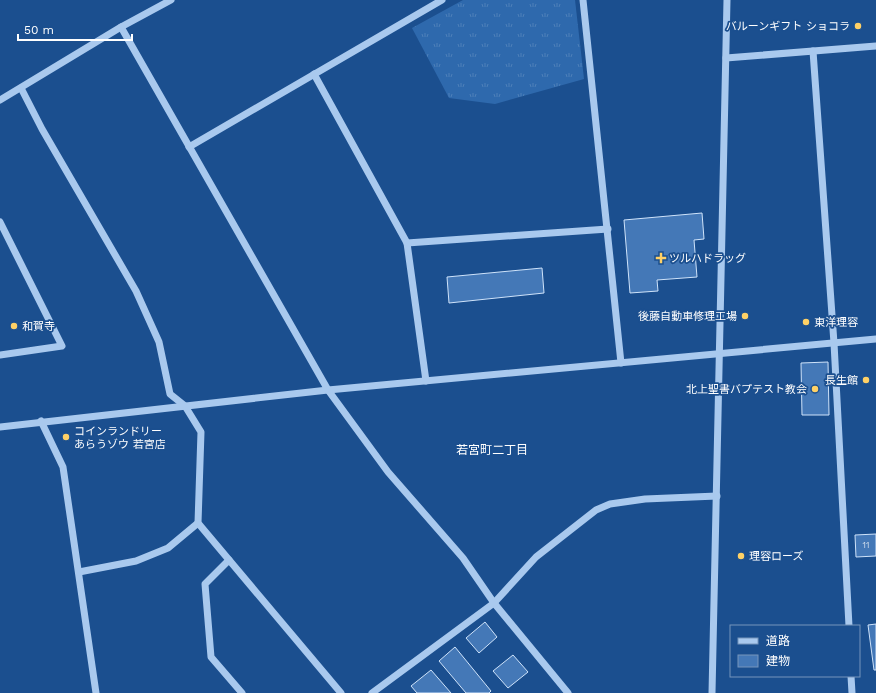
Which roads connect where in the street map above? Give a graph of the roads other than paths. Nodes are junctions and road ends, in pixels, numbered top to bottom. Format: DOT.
graph roads {
  1 [pos="171,0"];
  2 [pos="442,0"];
  3 [pos="583,0"];
  4 [pos="727,0"];
  5 [pos="121,27"];
  6 [pos="876,46"];
  7 [pos="813,51"];
  8 [pos="726,58"];
  9 [pos="314,74"];
  10 [pos="21,88"];
  11 [pos="0,100"];
  12 [pos="189,147"];
  13 [pos="0,222"];
  14 [pos="608,229"];
  15 [pos="407,243"];
  16 [pos="876,339"];
  17 [pos="834,343"];
  18 [pos="0,355"];
  19 [pos="720,355"];
  20 [pos="621,363"];
  21 [pos="426,382"];
  22 [pos="328,390"];
  23 [pos="184,406"];
  24 [pos="41,421"];
  25 [pos="0,424"];
  26 [pos="718,496"];
  27 [pos="198,523"];
  28 [pos="229,560"];
  29 [pos="79,572"];
  30 [pos="494,603"];
  31 [pos="849,625"];
  32 [pos="851,677"];
  33 [pos="96,693"];
  34 [pos="242,693"];
  35 [pos="341,693"];
  36 [pos="372,693"];
  37 [pos="568,693"];
  38 [pos="712,693"];
  39 [pos="852,693"];
  1 -- 5 [label="street"];
  2 -- 9 [label="street"];
  3 -- 14 [label="street"];
  4 -- 8 [label="street"];
  5 -- 10 [label="street"];
  5 -- 12 [label="street"];
  6 -- 7 [label="street"];
  7 -- 8 [label="street"];
  7 -- 17 [label="street"];
  8 -- 19 [label="street"];
  9 -- 12 [label="street"];
  9 -- 15 [label="street"];
  10 -- 11 [label="street"];
  10 -- 23 [label="street"];
  12 -- 22 [label="street"];
  13 -- 18 [label="street"];
  14 -- 15 [label="street"];
  14 -- 20 [label="street"];
  15 -- 21 [label="street"];
  16 -- 17 [label="street"];
  17 -- 19 [label="street"];
  17 -- 31 [label="street"];
  19 -- 20 [label="street"];
  19 -- 26 [label="street"];
  20 -- 21 [label="street"];
  21 -- 22 [label="street"];
  22 -- 23 [label="street"];
  22 -- 30 [label="street"];
  23 -- 24 [label="street"];
  23 -- 27 [label="street"];
  24 -- 25 [label="street"];
  24 -- 29 [label="street"];
  26 -- 30 [label="street"];
  26 -- 38 [label="street"];
  27 -- 28 [label="street"];
  27 -- 29 [label="street"];
  28 -- 34 [label="street"];
  28 -- 35 [label="street"];
  29 -- 33 [label="street"];
  30 -- 36 [label="street"];
  30 -- 37 [label="street"];
  32 -- 39 [label="street"];
}
